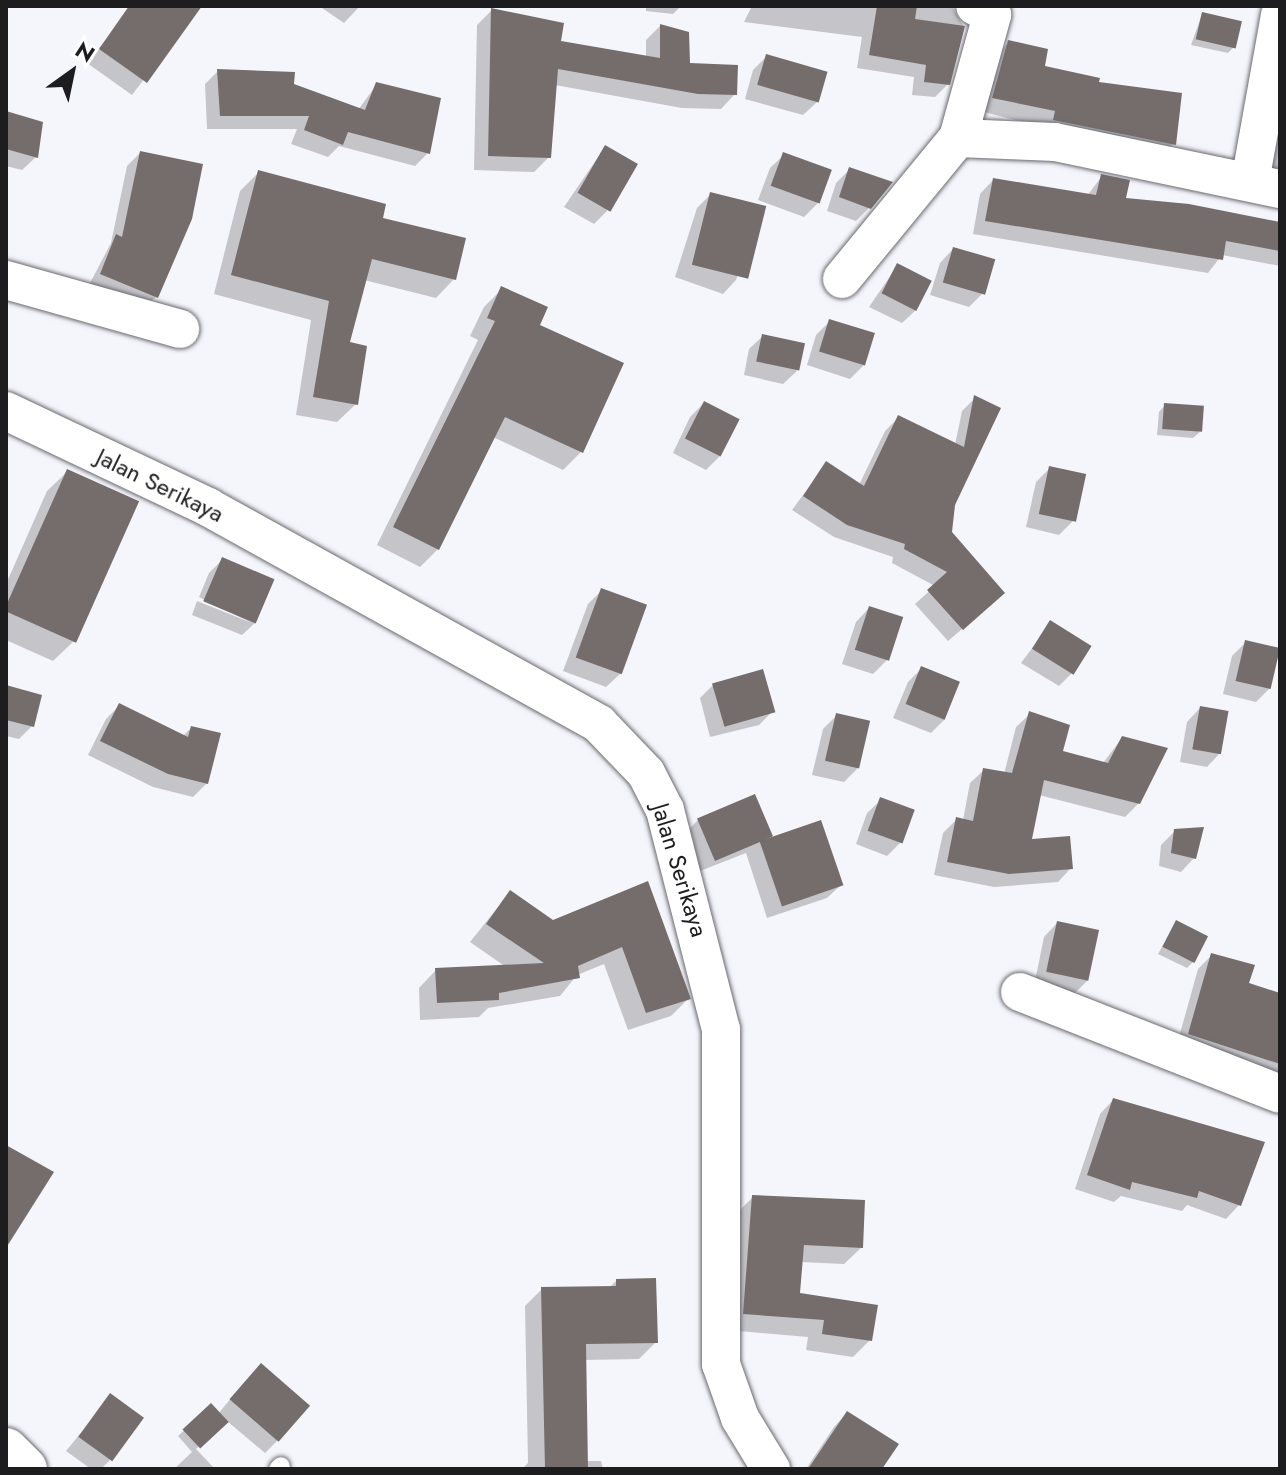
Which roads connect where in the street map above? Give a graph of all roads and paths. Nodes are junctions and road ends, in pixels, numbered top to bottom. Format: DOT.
graph roads {
  1 [pos="975,6"];
  2 [pos="1280,15"];
  3 [pos="958,138"];
  4 [pos="1265,185"];
  5 [pos="842,279"];
  6 [pos="6,280"];
  7 [pos="180,329"];
  8 [pos="22,418"];
  9 [pos="1020,992"];
  10 [pos="1280,1094"];
  11 [pos="6,1450"];
  12 [pos="25,1469"];
  13 [pos="771,1469"];
  1 -- 3 [label="street"];
  2 -- 4 [label="street"];
  3 -- 4 [label="street"];
  3 -- 5 [label="street"];
  6 -- 7 [label="street"];
  8 -- 13 [label="street, Jalan Serikaya"];
  9 -- 10 [label="street"];
  11 -- 12 [label="main road"];
}
